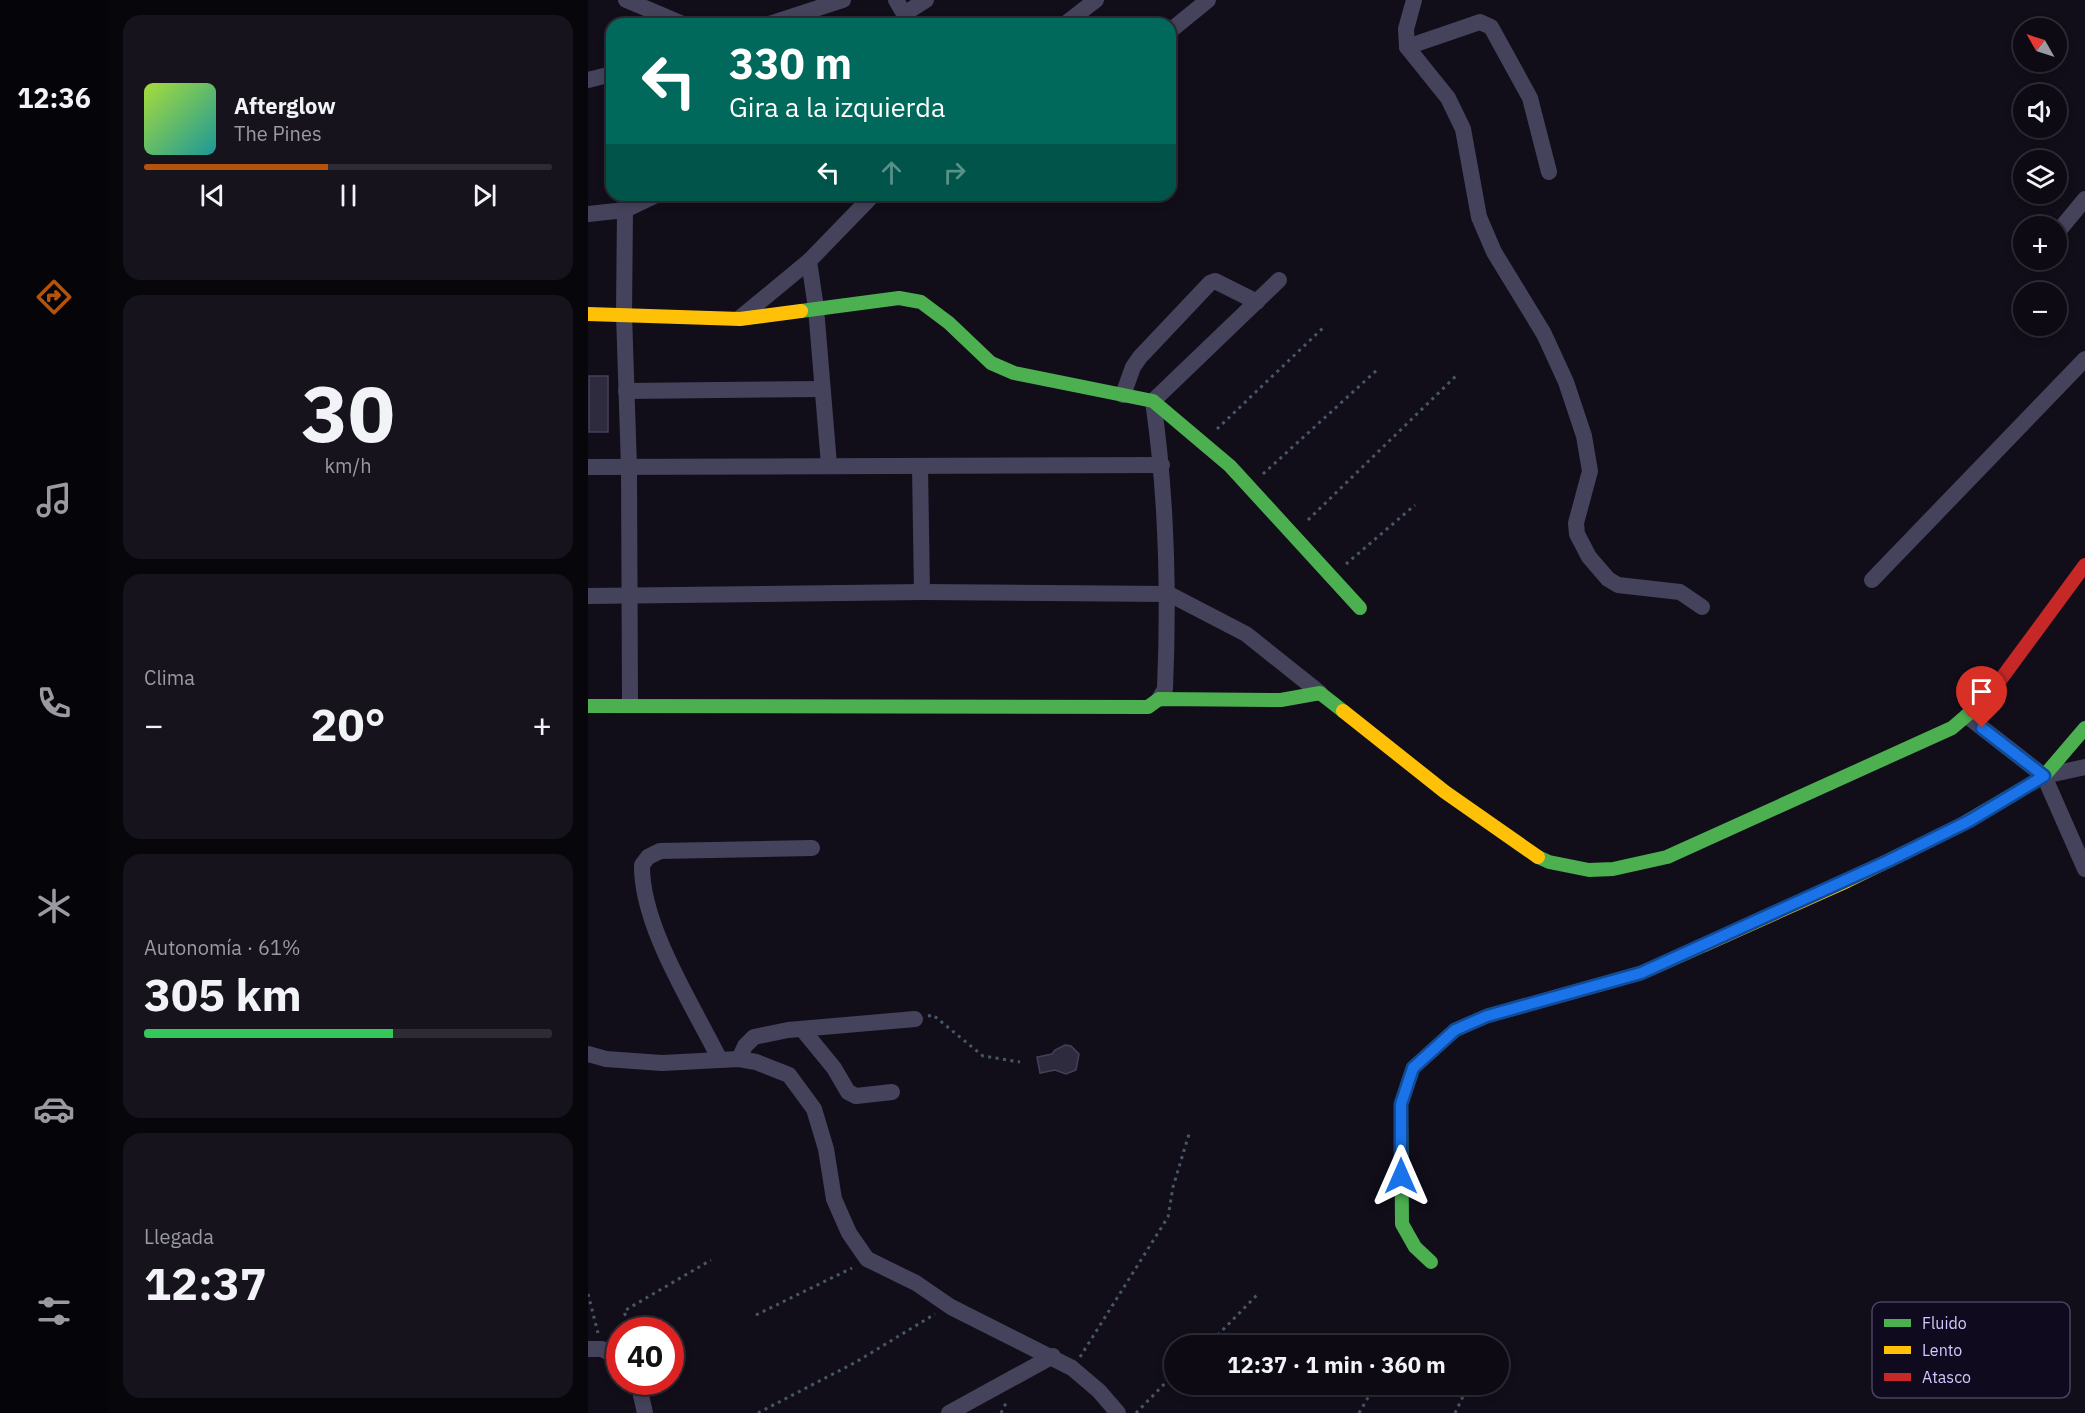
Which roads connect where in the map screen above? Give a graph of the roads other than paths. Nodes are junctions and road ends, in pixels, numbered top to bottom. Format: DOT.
graph roads {
  1 [pos="626,0"];
  2 [pos="843,0"];
  3 [pos="926,0"];
  4 [pos="1096,0"];
  5 [pos="1208,0"];
  6 [pos="1414,0"];
  7 [pos="904,13"];
  8 [pos="669,18"];
  9 [pos="788,18"];
  10 [pos="1073,18"];
  11 [pos="1176,26"];
  12 [pos="1407,47"];
  13 [pos="606,76"];
  14 [pos="588,81"];
  15 [pos="1549,172"];
  16 [pos="2085,200"];
  17 [pos="644,201"];
  18 [pos="867,201"];
  19 [pos="625,210"];
  20 [pos="588,214"];
  21 [pos="2067,221"];
  22 [pos="809,261"];
  23 [pos="1279,280"];
  24 [pos="1257,302"];
  25 [pos="816,308"];
  26 [pos="588,314"];
  27 [pos="624,314"];
  28 [pos="740,319"];
  29 [pos="2085,359"];
  30 [pos="822,389"];
  31 [pos="626,391"];
  32 [pos="1123,395"];
  33 [pos="1153,401"];
  34 [pos="829,465"];
  35 [pos="1162,465"];
  36 [pos="920,466"];
  37 [pos="588,467"];
  38 [pos="629,468"];
  39 [pos="2085,565"];
  40 [pos="1872,580"];
  41 [pos="922,592"];
  42 [pos="1169,594"];
  43 [pos="588,596"];
  44 [pos="629,596"];
  45 [pos="1702,607"];
  46 [pos="1360,608"];
  47 [pos="1320,693"];
  48 [pos="1159,699"];
  49 [pos="630,705"];
  50 [pos="588,706"];
  51 [pos="1967,716"];
  52 [pos="2085,728"];
  53 [pos="2085,768"];
  54 [pos="2044,776"];
  55 [pos="812,848"];
  56 [pos="2085,869"];
  57 [pos="915,1019"];
  58 [pos="802,1029"];
  59 [pos="588,1054"];
  60 [pos="719,1058"];
  61 [pos="740,1059"];
  62 [pos="892,1092"];
  63 [pos="1431,1262"];
  64 [pos="1053,1356"];
  65 [pos="639,1395"];
  66 [pos="640,1411"];
  67 [pos="949,1413"];
  68 [pos="1118,1413"];
  1 -- 8 [label="street"];
  2 -- 9 [label="street"];
  3 -- 7 [label="street"];
  4 -- 10 [label="street"];
  5 -- 11 [label="street"];
  6 -- 12 [label="street"];
  12 -- 15 [label="street"];
  12 -- 45 [label="street"];
  13 -- 14 [label="street"];
  16 -- 21 [label="street"];
  17 -- 19 [label="street"];
  18 -- 22 [label="street"];
  19 -- 20 [label="street"];
  19 -- 27 [label="street"];
  22 -- 25 [label="street"];
  22 -- 28 [label="street"];
  23 -- 24 [label="street"];
  24 -- 32 [label="street"];
  24 -- 33 [label="street"];
  25 -- 28 [label="street"];
  25 -- 30 [label="street"];
  25 -- 32 [label="street"];
  26 -- 27 [label="street"];
  27 -- 28 [label="street"];
  27 -- 31 [label="street"];
  29 -- 40 [label="street"];
  30 -- 31 [label="street"];
  30 -- 34 [label="street"];
  31 -- 38 [label="street"];
  32 -- 33 [label="street"];
  33 -- 35 [label="street"];
  33 -- 46 [label="street"];
  34 -- 36 [label="street"];
  34 -- 38 [label="street"];
  35 -- 36 [label="street"];
  35 -- 42 [label="street"];
  36 -- 41 [label="street"];
  37 -- 38 [label="street"];
  38 -- 44 [label="street"];
  39 -- 51 [label="street"];
  41 -- 42 [label="street"];
  41 -- 44 [label="street"];
  42 -- 47 [label="street"];
  42 -- 48 [label="street"];
  43 -- 44 [label="street"];
  44 -- 49 [label="street"];
  47 -- 48 [label="street"];
  47 -- 51 [label="street"];
  48 -- 49 [label="street"];
  49 -- 50 [label="street"];
  51 -- 54 [label="street"];
  52 -- 54 [label="street"];
  53 -- 54 [label="street"];
  54 -- 56 [label="street"];
  54 -- 63 [label="street"];
  55 -- 60 [label="street"];
  57 -- 58 [label="street"];
  58 -- 61 [label="street"];
  58 -- 62 [label="street"];
  59 -- 60 [label="street"];
  60 -- 61 [label="street"];
  61 -- 64 [label="street"];
  64 -- 67 [label="street"];
  64 -- 68 [label="street"];
  65 -- 66 [label="street"];
}
